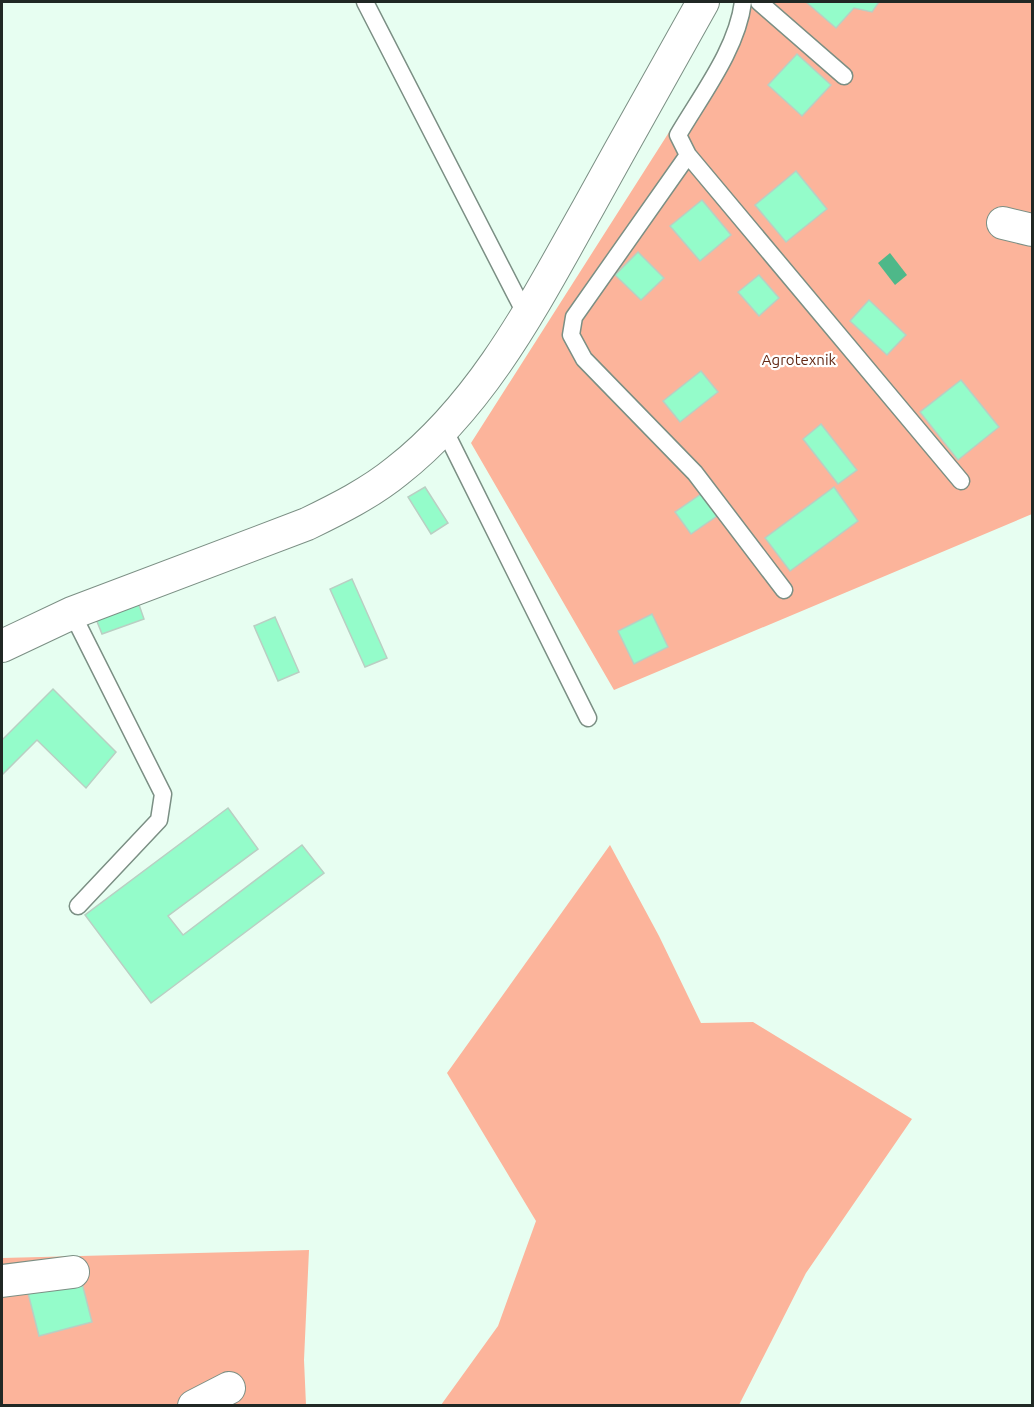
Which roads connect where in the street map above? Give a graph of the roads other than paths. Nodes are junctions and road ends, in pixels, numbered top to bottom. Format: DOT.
graph roads {
  1 [pos="365,2"];
  2 [pos="703,2"];
  3 [pos="743,2"];
  4 [pos="759,2"];
  5 [pos="844,76"];
  6 [pos="688,155"];
  7 [pos="527,317"];
  8 [pos="443,427"];
  9 [pos="961,481"];
  10 [pos="784,590"];
  11 [pos="72,613"];
  12 [pos="2,646"];
  13 [pos="588,718"];
  14 [pos="78,906"];
  15 [pos="73,1272"];
  16 [pos="2,1281"];
  17 [pos="229,1388"];
  18 [pos="194,1406"];
  1 -- 7 [label="lane"];
  2 -- 7 [label="street"];
  3 -- 6 [label="lane"];
  4 -- 5 [label="lane"];
  6 -- 9 [label="lane"];
  6 -- 10 [label="lane"];
  7 -- 8 [label="street"];
  8 -- 11 [label="street"];
  8 -- 13 [label="lane"];
  11 -- 12 [label="street"];
  11 -- 14 [label="lane"];
  15 -- 16 [label="street"];
  17 -- 18 [label="street"];
}
